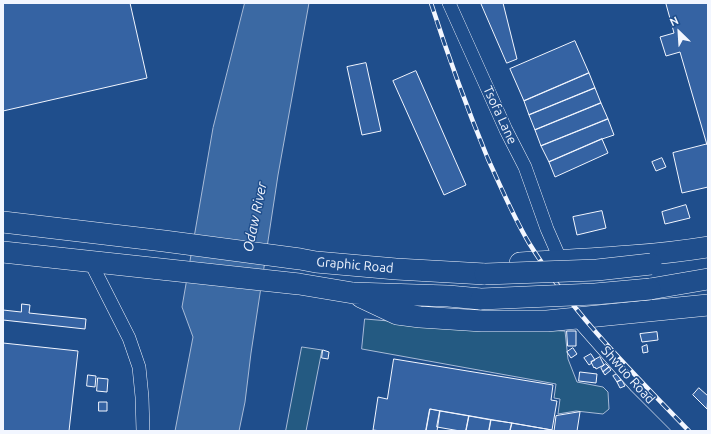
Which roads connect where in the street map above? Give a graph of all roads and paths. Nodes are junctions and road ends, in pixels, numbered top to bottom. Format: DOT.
graph roads {
  1 [pos="449,3"];
  2 [pos="3,222"];
  3 [pos="708,247"];
  4 [pos="3,252"];
  5 [pos="708,257"];
  6 [pos="90,261"];
  7 [pos="561,261"];
  8 [pos="396,269"];
  9 [pos="708,279"];
  10 [pos="353,293"];
  11 [pos="708,304"];
  12 [pos="577,319"];
  13 [pos="143,431"];
  14 [pos="681,431"];
  1 -- 7 [label="street, Tsofa Lane"];
  2 -- 8 [label="main road, Graphic Road"];
  3 -- 7 [label="main road"];
  4 -- 6 [label="main road, Graphic Road"];
  5 -- 8 [label="main road, Graphic Road, bridge"];
  6 -- 10 [label="main road, Graphic Road"];
  6 -- 13 [label="street"];
  7 -- 8 [label="main road"];
  9 -- 10 [label="main road, Graphic Road, bridge"];
  10 -- 12 [label="main road"];
  11 -- 12 [label="main road"];
  12 -- 14 [label="street, Shwuo Road"];
}
